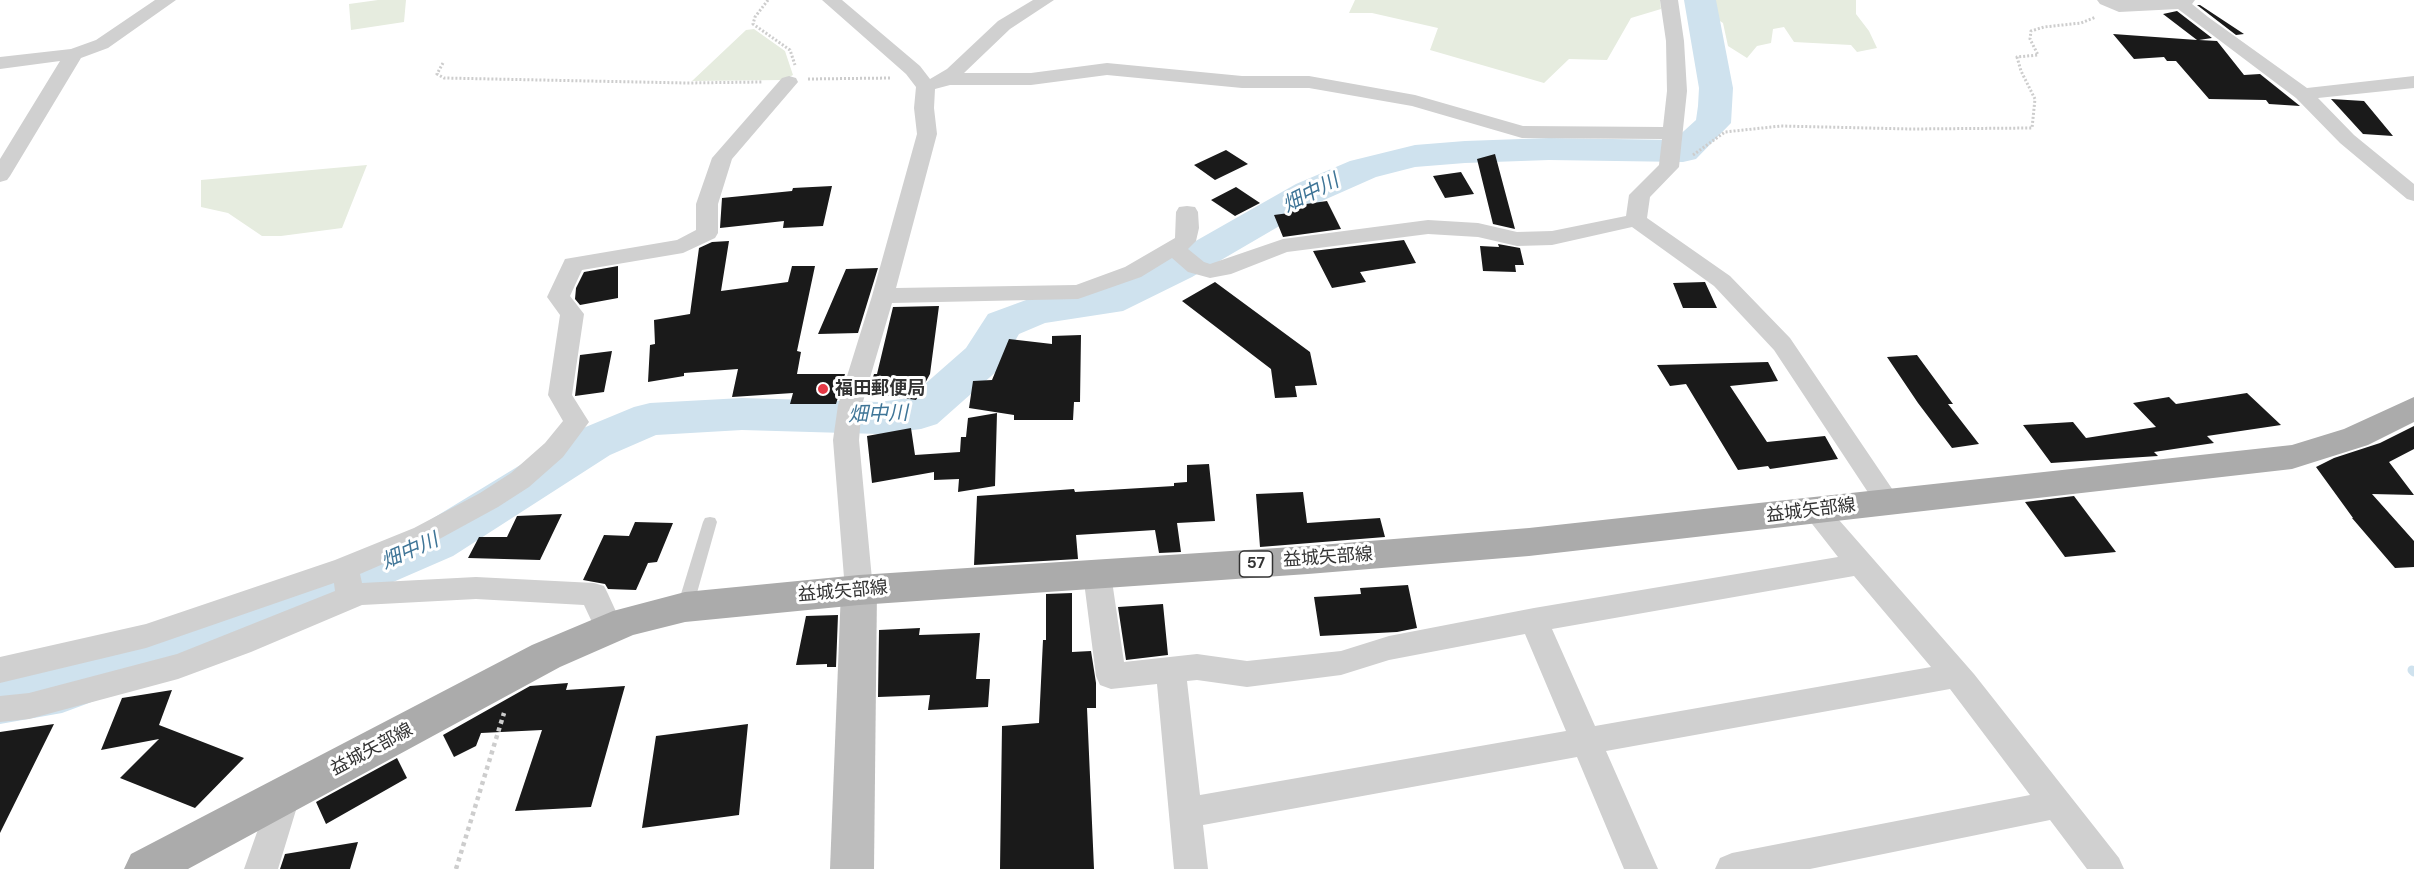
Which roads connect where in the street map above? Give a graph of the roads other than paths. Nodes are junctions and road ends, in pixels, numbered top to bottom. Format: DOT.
graph roads {
  1 [pos="167,0"];
  2 [pos="831,0"];
  3 [pos="1045,0"];
  4 [pos="1669,0"];
  5 [pos="2184,2"];
  6 [pos="2113,4"];
  7 [pos="74,54"];
  8 [pos="0,63"];
  9 [pos="794,81"];
  10 [pos="2414,82"];
  11 [pos="926,86"];
  12 [pos="2303,94"];
  13 [pos="1672,149"];
  14 [pos="0,176"];
  15 [pos="2414,195"];
  16 [pos="1186,212"];
  17 [pos="1636,220"];
  18 [pos="1177,251"];
  19 [pos="883,296"];
  20 [pos="2414,408"];
  21 [pos="1888,502"];
  22 [pos="1815,511"];
  23 [pos="710,522"];
  24 [pos="1861,564"];
  25 [pos="1097,574"];
  26 [pos="348,583"];
  27 [pos="859,590"];
  28 [pos="685,607"];
  29 [pos="1534,620"];
  30 [pos="609,629"];
  31 [pos="0,670"];
  32 [pos="1171,671"];
  33 [pos="1956,675"];
  34 [pos="0,709"];
  35 [pos="1586,742"];
  36 [pos="284,797"];
  37 [pos="2058,804"];
  38 [pos="1185,813"];
  39 [pos="146,869"];
  40 [pos="261,869"];
  41 [pos="852,869"];
  42 [pos="1191,869"];
  43 [pos="1641,869"];
  44 [pos="1732,869"];
  45 [pos="2107,869"];
  1 -- 7 [label="street"];
  2 -- 11 [label="street"];
  3 -- 11 [label="street"];
  4 -- 13 [label="street"];
  5 -- 6 [label="street"];
  5 -- 12 [label="street"];
  7 -- 8 [label="street"];
  7 -- 14 [label="street"];
  9 -- 26 [label="street"];
  10 -- 12 [label="street"];
  11 -- 13 [label="street"];
  11 -- 19 [label="street"];
  12 -- 15 [label="street"];
  13 -- 17 [label="street"];
  16 -- 18 [label="street"];
  17 -- 18 [label="street"];
  17 -- 21 [label="street"];
  18 -- 19 [label="street"];
  19 -- 27 [label="street"];
  20 -- 21 [label="main road, 益城矢部線 / 57"];
  21 -- 22 [label="main road, 益城矢部線 / 57"];
  22 -- 24 [label="street"];
  22 -- 25 [label="main road, 益城矢部線 / 57"];
  23 -- 28 [label="lane"];
  24 -- 29 [label="street"];
  24 -- 33 [label="street"];
  25 -- 27 [label="main road, 益城矢部線 / 57"];
  25 -- 32 [label="street"];
  26 -- 30 [label="street"];
  26 -- 31 [label="street"];
  26 -- 34 [label="street"];
  27 -- 28 [label="main road, 益城矢部線 / 57"];
  27 -- 41 [label="street"];
  28 -- 30 [label="main road, 益城矢部線 / 57"];
  29 -- 32 [label="street"];
  29 -- 35 [label="street"];
  30 -- 36 [label="main road, 益城矢部線 / 57"];
  32 -- 38 [label="street"];
  33 -- 35 [label="street"];
  33 -- 37 [label="street"];
  35 -- 38 [label="street"];
  35 -- 43 [label="street"];
  36 -- 39 [label="main road, 益城矢部線 / 57"];
  36 -- 40 [label="street"];
  37 -- 44 [label="street"];
  37 -- 45 [label="street"];
  38 -- 42 [label="street"];
}
